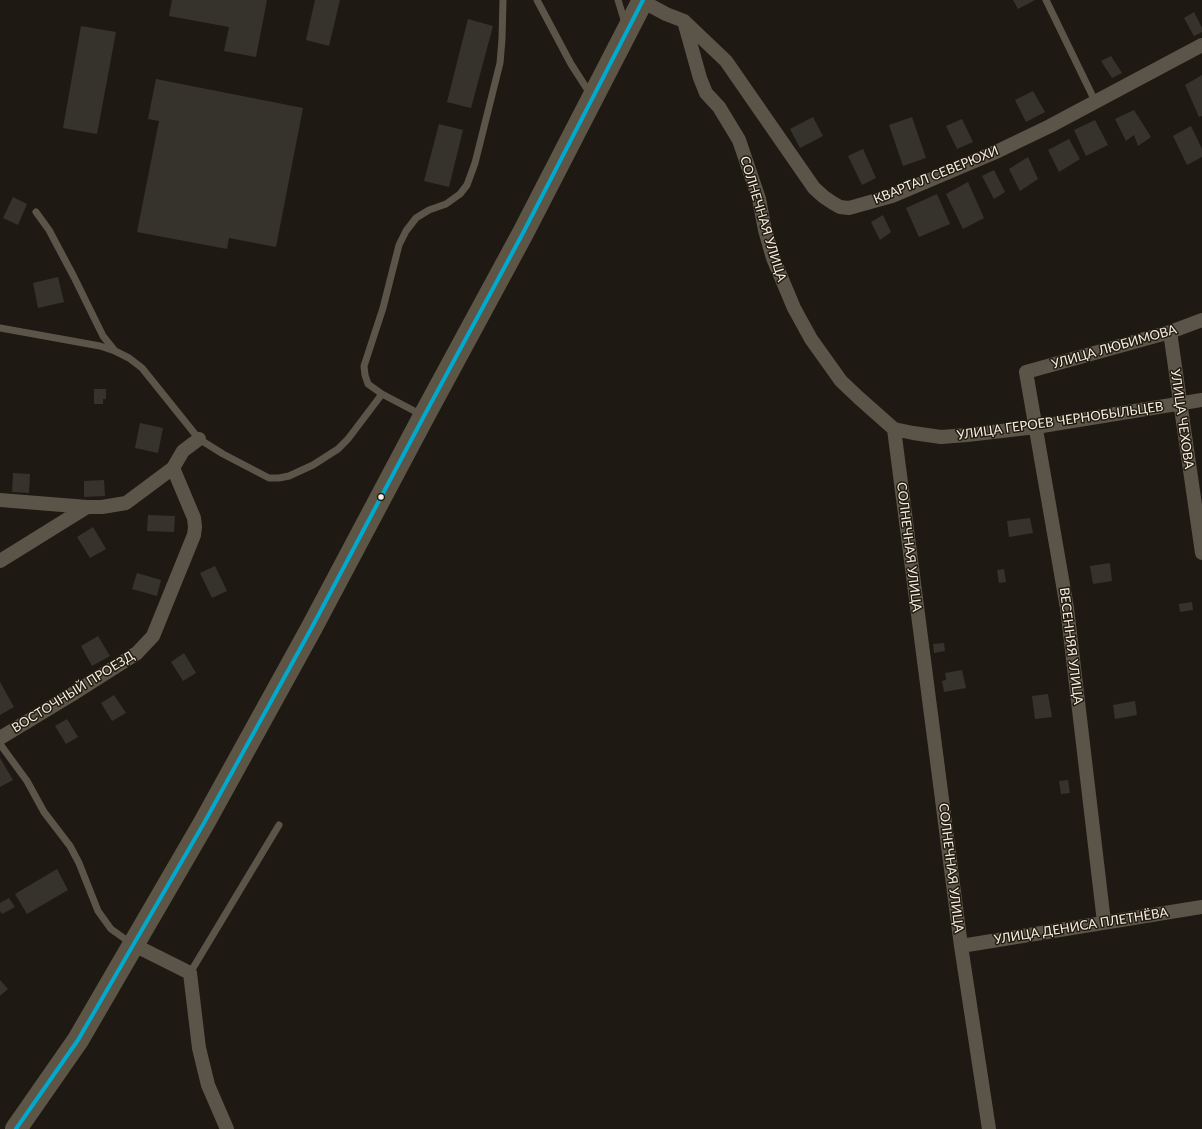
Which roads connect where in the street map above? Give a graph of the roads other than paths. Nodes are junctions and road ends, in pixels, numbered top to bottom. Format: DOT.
graph roads {
  1 [pos="503,0"];
  2 [pos="536,0"];
  3 [pos="618,0"];
  4 [pos="1046,0"];
  5 [pos="643,1"];
  6 [pos="684,21"];
  7 [pos="627,31"];
  8 [pos="1202,45"];
  9 [pos="592,97"];
  10 [pos="1095,101"];
  11 [pos="36,212"];
  12 [pos="1202,320"];
  13 [pos="0,328"];
  14 [pos="1170,332"];
  15 [pos="115,351"];
  16 [pos="1026,372"];
  17 [pos="382,394"];
  18 [pos="1202,400"];
  19 [pos="1179,403"];
  20 [pos="424,416"];
  21 [pos="1036,426"];
  22 [pos="894,429"];
  23 [pos="199,439"];
  24 [pos="173,468"];
  25 [pos="0,500"];
  26 [pos="87,507"];
  27 [pos="1202,553"];
  28 [pos="0,561"];
  29 [pos="0,738"];
  30 [pos="0,744"];
  31 [pos="279,825"];
  32 [pos="1202,907"];
  33 [pos="1104,922"];
  34 [pos="134,945"];
  35 [pos="961,946"];
  36 [pos="190,974"];
  37 [pos="16,1129"];
  38 [pos="227,1129"];
  39 [pos="989,1129"];
  1 -- 17 [label="lane"];
  2 -- 9 [label="lane"];
  3 -- 7 [label="lane"];
  4 -- 10 [label="lane"];
  5 -- 6 [label="street, КВАРТАЛ СЕВЕРЮХИ"];
  5 -- 7 [label="main road"];
  6 -- 10 [label="street, КВАРТАЛ СЕВЕРЮХИ"];
  6 -- 22 [label="street, СОЛНЕЧНАЯ УЛИЦА"];
  7 -- 9 [label="main road"];
  8 -- 10 [label="street, КВАРТАЛ СЕВЕРЮХИ"];
  9 -- 20 [label="main road"];
  11 -- 15 [label="lane"];
  12 -- 14 [label="street, УЛИЦА ЛЮБИМОВА"];
  13 -- 15 [label="lane"];
  14 -- 16 [label="street, УЛИЦА ЛЮБИМОВА"];
  14 -- 19 [label="street, УЛИЦА ЧЕХОВА"];
  15 -- 23 [label="lane"];
  16 -- 21 [label="street, ВЕСЕННЯЯ УЛИЦА"];
  17 -- 20 [label="lane"];
  17 -- 23 [label="lane"];
  18 -- 19 [label="street, УЛИЦА ГЕРОЕВ ЧЕРНОБЫЛЬЦЕВ"];
  19 -- 21 [label="street, УЛИЦА ГЕРОЕВ ЧЕРНОБЫЛЬЦЕВ"];
  19 -- 27 [label="street, УЛИЦА ЧЕХОВА"];
  20 -- 34 [label="main road"];
  21 -- 22 [label="street, УЛИЦА ГЕРОЕВ ЧЕРНОБЫЛЬЦЕВ"];
  21 -- 33 [label="street, ВЕСЕННЯЯ УЛИЦА"];
  22 -- 35 [label="street, СОЛНЕЧНАЯ УЛИЦА"];
  23 -- 24 [label="street"];
  24 -- 26 [label="street"];
  24 -- 29 [label="street, ВОСТОЧНЫЙ ПРОЕЗД"];
  25 -- 26 [label="street"];
  26 -- 28 [label="street"];
  30 -- 34 [label="lane"];
  31 -- 36 [label="lane"];
  32 -- 33 [label="street, УЛИЦА ДЕНИСА ПЛЕТНЁВА"];
  33 -- 35 [label="street, УЛИЦА ДЕНИСА ПЛЕТНЁВА"];
  34 -- 36 [label="street"];
  34 -- 37 [label="main road"];
  35 -- 39 [label="street, СОЛНЕЧНАЯ УЛИЦА"];
  36 -- 38 [label="street"];
}
